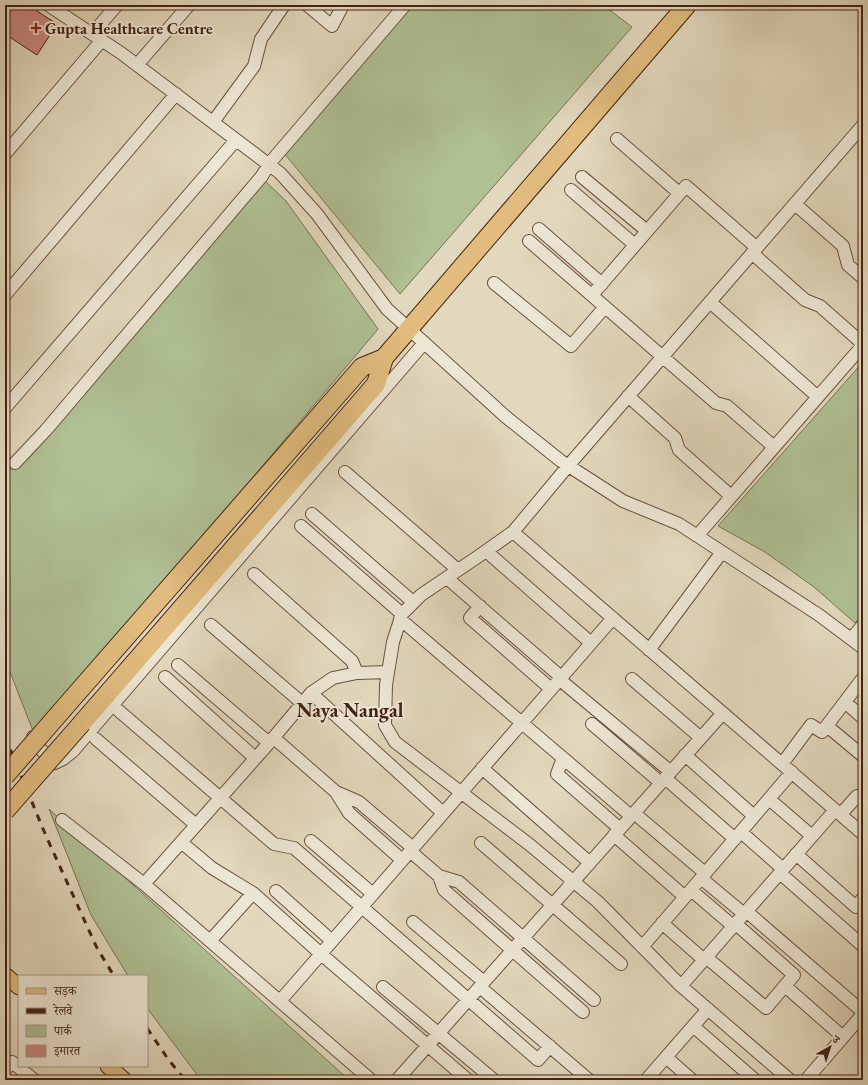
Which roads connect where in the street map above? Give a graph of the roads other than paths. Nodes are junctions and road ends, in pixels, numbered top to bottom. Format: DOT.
graph roads {
  1 [pos="48,5"];
  2 [pos="117,5"];
  3 [pos="189,5"];
  4 [pos="284,5"];
  5 [pos="308,5"];
  6 [pos="343,5"];
  7 [pos="405,5"];
  8 [pos="687,5"];
  9 [pos="97,37"];
  10 [pos="137,65"];
  11 [pos="176,94"];
  12 [pos="213,122"];
  13 [pos="863,125"];
  14 [pos="617,139"];
  15 [pos="236,140"];
  16 [pos="5,154"];
  17 [pos="269,164"];
  18 [pos="582,177"];
  19 [pos="570,190"];
  20 [pos="679,194"];
  21 [pos="795,204"];
  22 [pos="539,229"];
  23 [pos="647,231"];
  24 [pos="529,241"];
  25 [pos="635,245"];
  26 [pos="754,251"];
  27 [pos="863,278"];
  28 [pos="494,283"];
  29 [pos="602,284"];
  30 [pos="5,295"];
  31 [pos="592,295"];
  32 [pos="710,302"];
  33 [pos="605,307"];
  34 [pos="408,329"];
  35 [pos="424,343"];
  36 [pos="863,345"];
  37 [pos="662,357"];
  38 [pos="384,358"];
  39 [pos="358,372"];
  40 [pos="373,387"];
  41 [pos="628,396"];
  42 [pos="818,397"];
  43 [pos="370,406"];
  44 [pos="5,408"];
  45 [pos="774,447"];
  46 [pos="15,463"];
  47 [pos="568,466"];
  48 [pos="345,472"];
  49 [pos="732,496"];
  50 [pos="312,514"];
  51 [pos="301,526"];
  52 [pos="513,532"];
  53 [pos="697,536"];
  54 [pos="486,551"];
  55 [pos="722,552"];
  56 [pos="458,570"];
  57 [pos="254,574"];
  58 [pos="447,578"];
  59 [pos="413,602"];
  60 [pos="480,606"];
  61 [pos="401,616"];
  62 [pos="613,618"];
  63 [pos="211,625"];
  64 [pos="863,626"];
  65 [pos="851,639"];
  66 [pos="591,643"];
  67 [pos="863,648"];
  68 [pos="649,650"];
  69 [pos="178,665"];
  70 [pos="388,672"];
  71 [pos="357,673"];
  72 [pos="166,677"];
  73 [pos="560,678"];
  74 [pos="863,678"];
  75 [pos="632,679"];
  76 [pos="551,689"];
  77 [pos="311,693"];
  78 [pos="845,702"];
  79 [pos="302,703"];
  80 [pos="119,711"];
  81 [pos="723,713"];
  82 [pos="863,718"];
  83 [pos="522,722"];
  84 [pos="592,724"];
  85 [pos="827,726"];
  86 [pos="391,736"];
  87 [pos="701,738"];
  88 [pos="96,739"];
  89 [pos="271,740"];
  90 [pos="376,752"];
  91 [pos="685,756"];
  92 [pos="863,756"];
  93 [pos="255,758"];
  94 [pos="563,758"];
  95 [pos="782,764"];
  96 [pos="482,768"];
  97 [pos="792,772"];
  98 [pos="5,776"];
  99 [pos="665,778"];
  100 [pos="336,792"];
  101 [pos="461,793"];
  102 [pos="220,798"];
  103 [pos="769,799"];
  104 [pos="863,801"];
  105 [pos="5,811"];
  106 [pos="838,812"];
  107 [pos="443,813"];
  108 [pos="633,815"];
  109 [pos="754,816"];
  110 [pos="62,820"];
  111 [pos="196,825"];
  112 [pos="617,832"];
  113 [pos="863,834"];
  114 [pos="738,835"];
  115 [pos="812,836"];
  116 [pos="311,841"];
  117 [pos="181,842"];
  118 [pos="481,843"];
  119 [pos="408,853"];
  120 [pos="796,854"];
  121 [pos="590,863"];
  122 [pos="782,871"];
  123 [pos="439,876"];
  124 [pos="703,876"];
  125 [pos="574,881"];
  126 [pos="144,884"];
  127 [pos="276,892"];
  128 [pos="253,893"];
  129 [pos="688,893"];
  130 [pos="373,894"];
  131 [pos="863,898"];
  132 [pos="553,905"];
  133 [pos="361,908"];
  134 [pos="745,913"];
  135 [pos="413,922"];
  136 [pos="662,923"];
  137 [pos="734,925"];
  138 [pos="524,937"];
  139 [pos="210,941"];
  140 [pos="332,941"];
  141 [pos="863,946"];
  142 [pos="642,947"];
  143 [pos="512,950"];
  144 [pos="321,954"];
  145 [pos="705,958"];
  146 [pos="621,964"];
  147 [pos="5,975"];
  148 [pos="482,984"];
  149 [pos="18,986"];
  150 [pos="681,986"];
  151 [pos="785,986"];
  152 [pos="383,987"];
  153 [pos="468,1000"];
  154 [pos="594,1000"];
  155 [pos="280,1001"];
  156 [pos="708,1009"];
  157 [pos="583,1012"];
  158 [pos="863,1013"];
  159 [pos="693,1026"];
  160 [pos="439,1033"];
  161 [pos="843,1037"];
  162 [pos="428,1045"];
  163 [pos="550,1046"];
  164 [pos="666,1057"];
  165 [pos="18,1067"];
  166 [pos="18,1067"];
  167 [pos="109,1067"];
  168 [pos="5,1070"];
  169 [pos="649,1076"];
  170 [pos="34,1080"];
  171 [pos="124,1080"];
  172 [pos="371,1080"];
  173 [pos="397,1080"];
  174 [pos="468,1080"];
  175 [pos="494,1080"];
  176 [pos="589,1080"];
  177 [pos="662,1080"];
  178 [pos="692,1080"];
  179 [pos="755,1080"];
  180 [pos="790,1080"];
  181 [pos="806,1080"];
  1 -- 9 [label="street"];
  2 -- 9 [label="street"];
  3 -- 10 [label="street"];
  4 -- 12 [label="street"];
  5 -- 6 [label="street"];
  7 -- 17 [label="street"];
  8 -- 34 [label="highway"];
  9 -- 10 [label="street"];
  9 -- 16 [label="street"];
  10 -- 11 [label="street"];
  11 -- 12 [label="street"];
  11 -- 30 [label="street"];
  12 -- 15 [label="street"];
  13 -- 21 [label="street"];
  14 -- 20 [label="street"];
  15 -- 17 [label="street"];
  15 -- 44 [label="street"];
  17 -- 34 [label="street"];
  17 -- 46 [label="street"];
  18 -- 23 [label="street"];
  19 -- 25 [label="street"];
  20 -- 23 [label="street"];
  20 -- 26 [label="street"];
  21 -- 26 [label="street"];
  21 -- 27 [label="street"];
  22 -- 29 [label="street"];
  23 -- 25 [label="street"];
  24 -- 31 [label="street"];
  25 -- 29 [label="street"];
  26 -- 32 [label="street"];
  26 -- 36 [label="street"];
  28 -- 33 [label="street"];
  29 -- 31 [label="street"];
  31 -- 33 [label="street"];
  32 -- 37 [label="street"];
  32 -- 42 [label="street"];
  33 -- 37 [label="street"];
  34 -- 35 [label="street"];
  34 -- 38 [label="highway"];
  35 -- 43 [label="street"];
  35 -- 47 [label="street"];
  36 -- 42 [label="street"];
  37 -- 41 [label="street"];
  37 -- 45 [label="street"];
  38 -- 39 [label="highway"];
  38 -- 40 [label="highway"];
  39 -- 43 [label="street"];
  39 -- 98 [label="highway, bridge"];
  40 -- 43 [label="street"];
  40 -- 105 [label="highway, bridge"];
  41 -- 47 [label="street"];
  41 -- 49 [label="street"];
  42 -- 45 [label="street"];
  45 -- 49 [label="street"];
  47 -- 52 [label="street"];
  47 -- 53 [label="street"];
  48 -- 56 [label="street"];
  49 -- 53 [label="street"];
  50 -- 59 [label="street"];
  51 -- 61 [label="street"];
  52 -- 54 [label="street"];
  52 -- 62 [label="street"];
  53 -- 55 [label="street"];
  54 -- 56 [label="street"];
  54 -- 66 [label="street"];
  55 -- 65 [label="street"];
  55 -- 68 [label="street"];
  56 -- 58 [label="street"];
  57 -- 71 [label="street"];
  58 -- 59 [label="street"];
  58 -- 60 [label="street"];
  59 -- 61 [label="street"];
  60 -- 73 [label="street"];
  60 -- 76 [label="street"];
  61 -- 70 [label="street"];
  61 -- 83 [label="street"];
  62 -- 66 [label="street"];
  62 -- 68 [label="street"];
  63 -- 79 [label="street"];
  64 -- 65 [label="street"];
  65 -- 67 [label="street"];
  66 -- 73 [label="street"];
  68 -- 81 [label="street"];
  69 -- 89 [label="street"];
  70 -- 71 [label="street"];
  70 -- 86 [label="street"];
  71 -- 77 [label="street"];
  72 -- 93 [label="street"];
  73 -- 76 [label="street"];
  73 -- 99 [label="street"];
  74 -- 78 [label="street"];
  75 -- 87 [label="street"];
  76 -- 83 [label="street"];
  77 -- 79 [label="street"];
  77 -- 90 [label="street"];
  78 -- 82 [label="street"];
  78 -- 85 [label="street"];
  79 -- 89 [label="street"];
  80 -- 102 [label="street"];
  81 -- 87 [label="street"];
  81 -- 95 [label="street"];
  83 -- 94 [label="street"];
  83 -- 96 [label="street"];
  84 -- 99 [label="street"];
  85 -- 92 [label="street"];
  85 -- 95 [label="street"];
  86 -- 90 [label="street"];
  86 -- 101 [label="street"];
  87 -- 91 [label="street"];
  88 -- 111 [label="street"];
  89 -- 93 [label="street"];
  89 -- 100 [label="street"];
  90 -- 107 [label="street"];
  91 -- 99 [label="street"];
  91 -- 109 [label="street"];
  93 -- 102 [label="street"];
  94 -- 108 [label="street"];
  94 -- 112 [label="street"];
  95 -- 97 [label="street"];
  96 -- 101 [label="street"];
  96 -- 121 [label="street"];
  97 -- 103 [label="street"];
  97 -- 106 [label="street"];
  99 -- 108 [label="street"];
  99 -- 114 [label="street"];
  100 -- 119 [label="street"];
  100 -- 119 [label="street"];
  101 -- 107 [label="street"];
  101 -- 125 [label="street"];
  102 -- 111 [label="street"];
  102 -- 133 [label="street"];
  103 -- 109 [label="street"];
  103 -- 115 [label="street"];
  104 -- 106 [label="street"];
  106 -- 113 [label="street"];
  106 -- 115 [label="street"];
  107 -- 119 [label="street"];
  108 -- 112 [label="street"];
  108 -- 124 [label="street"];
  109 -- 114 [label="street"];
  110 -- 126 [label="street"];
  111 -- 117 [label="street"];
  112 -- 121 [label="street"];
  112 -- 129 [label="street"];
  114 -- 122 [label="street"];
  114 -- 124 [label="street"];
  115 -- 120 [label="street"];
  116 -- 130 [label="street"];
  117 -- 126 [label="street"];
  117 -- 128 [label="street"];
  118 -- 132 [label="street"];
  119 -- 123 [label="street"];
  119 -- 130 [label="street"];
  120 -- 122 [label="street"];
  120 -- 131 [label="street"];
  121 -- 125 [label="street"];
  122 -- 134 [label="street"];
  122 -- 141 [label="street"];
  123 -- 138 [label="street"];
  123 -- 143 [label="street"];
  124 -- 129 [label="street"];
  124 -- 134 [label="street"];
  125 -- 132 [label="street"];
  125 -- 142 [label="street"];
  126 -- 139 [label="street"];
  127 -- 140 [label="street"];
  128 -- 139 [label="street"];
  128 -- 144 [label="street"];
  129 -- 136 [label="street"];
  129 -- 137 [label="street"];
  130 -- 133 [label="street"];
  132 -- 138 [label="street"];
  132 -- 146 [label="street"];
  133 -- 140 [label="street"];
  133 -- 153 [label="street"];
  134 -- 137 [label="street"];
  134 -- 158 [label="street"];
  135 -- 148 [label="street"];
  136 -- 142 [label="street"];
  136 -- 145 [label="street"];
  137 -- 145 [label="street"];
  137 -- 151 [label="street"];
  138 -- 143 [label="street"];
  138 -- 154 [label="street"];
  139 -- 155 [label="street"];
  140 -- 144 [label="street"];
  142 -- 150 [label="street"];
  143 -- 148 [label="street"];
  143 -- 157 [label="street"];
  144 -- 155 [label="street"];
  144 -- 162 [label="street"];
  145 -- 150 [label="street"];
  145 -- 151 [label="street"];
  147 -- 149 [label="main road"];
  148 -- 153 [label="street"];
  148 -- 163 [label="street"];
  150 -- 156 [label="street"];
  151 -- 161 [label="street"];
  152 -- 160 [label="street"];
  153 -- 160 [label="street"];
  153 -- 163 [label="street"];
  155 -- 172 [label="street"];
  156 -- 159 [label="street"];
  156 -- 180 [label="street"];
  158 -- 161 [label="street"];
  159 -- 164 [label="street"];
  159 -- 179 [label="street"];
  160 -- 162 [label="street"];
  160 -- 175 [label="street"];
  161 -- 181 [label="street"];
  162 -- 173 [label="street"];
  162 -- 174 [label="street"];
  163 -- 176 [label="street"];
  164 -- 169 [label="street"];
  164 -- 178 [label="street"];
  165 -- 170 [label="street"];
  166 -- 168 [label="street"];
  167 -- 171 [label="main road"];
  169 -- 177 [label="street"];
}
